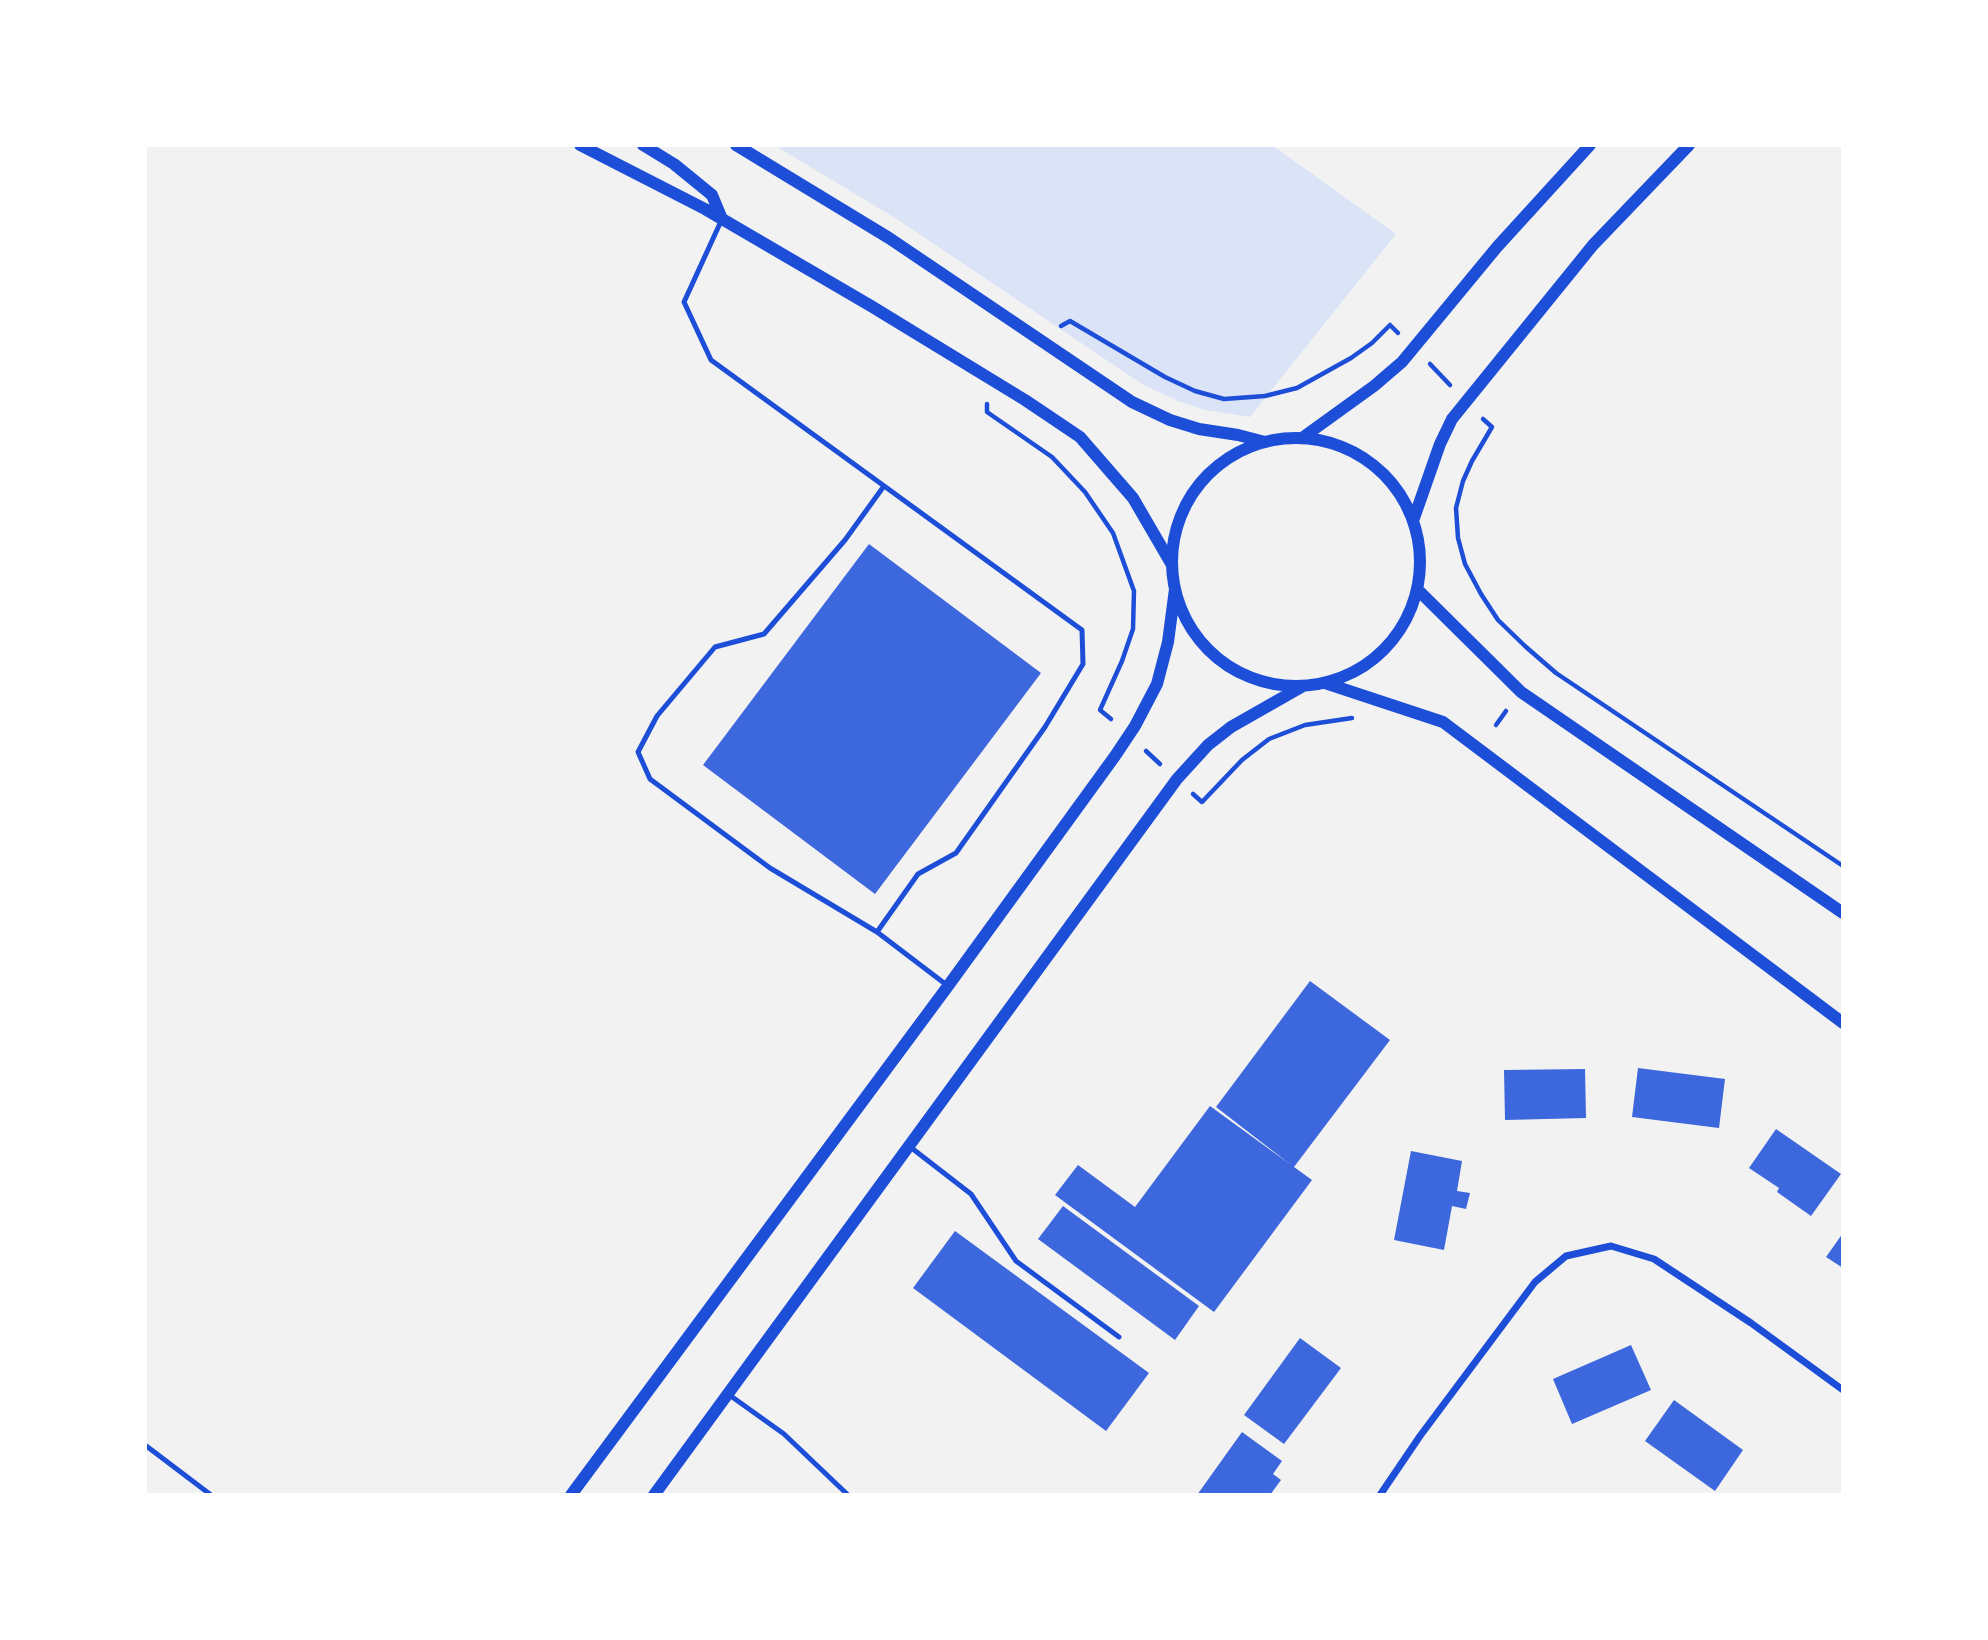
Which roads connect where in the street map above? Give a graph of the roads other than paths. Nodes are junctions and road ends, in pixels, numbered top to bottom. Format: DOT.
graph roads {
  1 [pos="580,145"];
  2 [pos="643,145"];
  3 [pos="736,145"];
  4 [pos="1590,145"];
  5 [pos="1689,145"];
  6 [pos="722,219"];
  7 [pos="1302,438"];
  8 [pos="1265,442"];
  9 [pos="884,486"];
  10 [pos="1413,521"];
  11 [pos="1172,565"];
  12 [pos="1175,589"];
  13 [pos="1417,589"];
  14 [pos="1325,683"];
  15 [pos="1303,686"];
  16 [pos="1843,913"];
  17 [pos="877,933"];
  18 [pos="948,986"];
  19 [pos="1843,1023"];
  20 [pos="908,1146"];
  21 [pos="1119,1338"];
  22 [pos="1843,1390"];
  23 [pos="728,1394"];
  24 [pos="145,1445"];
  25 [pos="581,1480"];
  26 [pos="211,1495"];
  27 [pos="571,1495"];
  28 [pos="586,1495"];
  29 [pos="654,1495"];
  30 [pos="848,1495"];
  31 [pos="1380,1495"];
  1 -- 6 [label="street"];
  2 -- 6 [label="street"];
  3 -- 8 [label="street"];
  4 -- 7 [label="street"];
  5 -- 10 [label="street"];
  6 -- 9 [label="lane"];
  6 -- 11 [label="street"];
  7 -- 8 [label="street"];
  7 -- 10 [label="street"];
  8 -- 11 [label="street"];
  9 -- 17 [label="lane"];
  9 -- 17 [label="lane"];
  10 -- 13 [label="street"];
  11 -- 12 [label="street"];
  12 -- 15 [label="street"];
  12 -- 18 [label="street"];
  13 -- 14 [label="street"];
  13 -- 16 [label="street"];
  14 -- 15 [label="street"];
  14 -- 19 [label="street"];
  15 -- 20 [label="street"];
  17 -- 18 [label="lane"];
  18 -- 25 [label="street"];
  20 -- 21 [label="lane"];
  20 -- 23 [label="street"];
  22 -- 31 [label="street"];
  23 -- 29 [label="street"];
  23 -- 30 [label="lane"];
  24 -- 26 [label="lane"];
  25 -- 27 [label="street"];
  25 -- 28 [label="street"];
}
